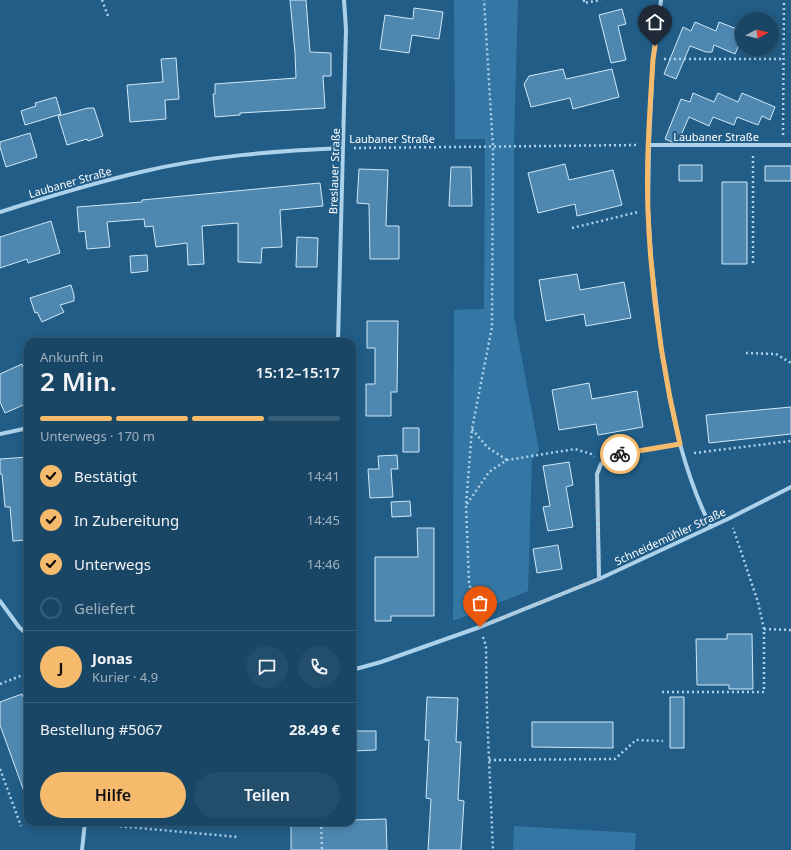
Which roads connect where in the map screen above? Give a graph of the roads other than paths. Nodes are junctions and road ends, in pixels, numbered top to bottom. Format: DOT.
graph roads {
  1 [pos="344,0"];
  2 [pos="661,0"];
  3 [pos="649,145"];
  4 [pos="791,145"];
  5 [pos="343,148"];
  6 [pos="0,212"];
  7 [pos="338,338"];
  8 [pos="24,429"];
  9 [pos="0,434"];
  10 [pos="680,444"];
  11 [pos="791,487"];
  12 [pos="711,527"];
  13 [pos="599,579"];
  14 [pos="0,601"];
  15 [pos="24,631"];
  16 [pos="356,668"];
  17 [pos="85,826"];
  18 [pos="82,850"];
  1 -- 5 [label="street, Breslauer Straße"];
  2 -- 3 [label="street"];
  3 -- 4 [label="street, Laubaner Straße"];
  3 -- 10 [label="street"];
  5 -- 6 [label="street, Laubaner Straße"];
  5 -- 7 [label="street, Breslauer Straße"];
  8 -- 9 [label="street"];
  10 -- 12 [label="street"];
  10 -- 13 [label="street"];
  11 -- 12 [label="street, Schneidemühler Straße"];
  12 -- 13 [label="street, Schneidemühler Straße"];
  13 -- 16 [label="street, Schneidemühler Straße"];
  14 -- 15 [label="street"];
  17 -- 18 [label="street"];
}
